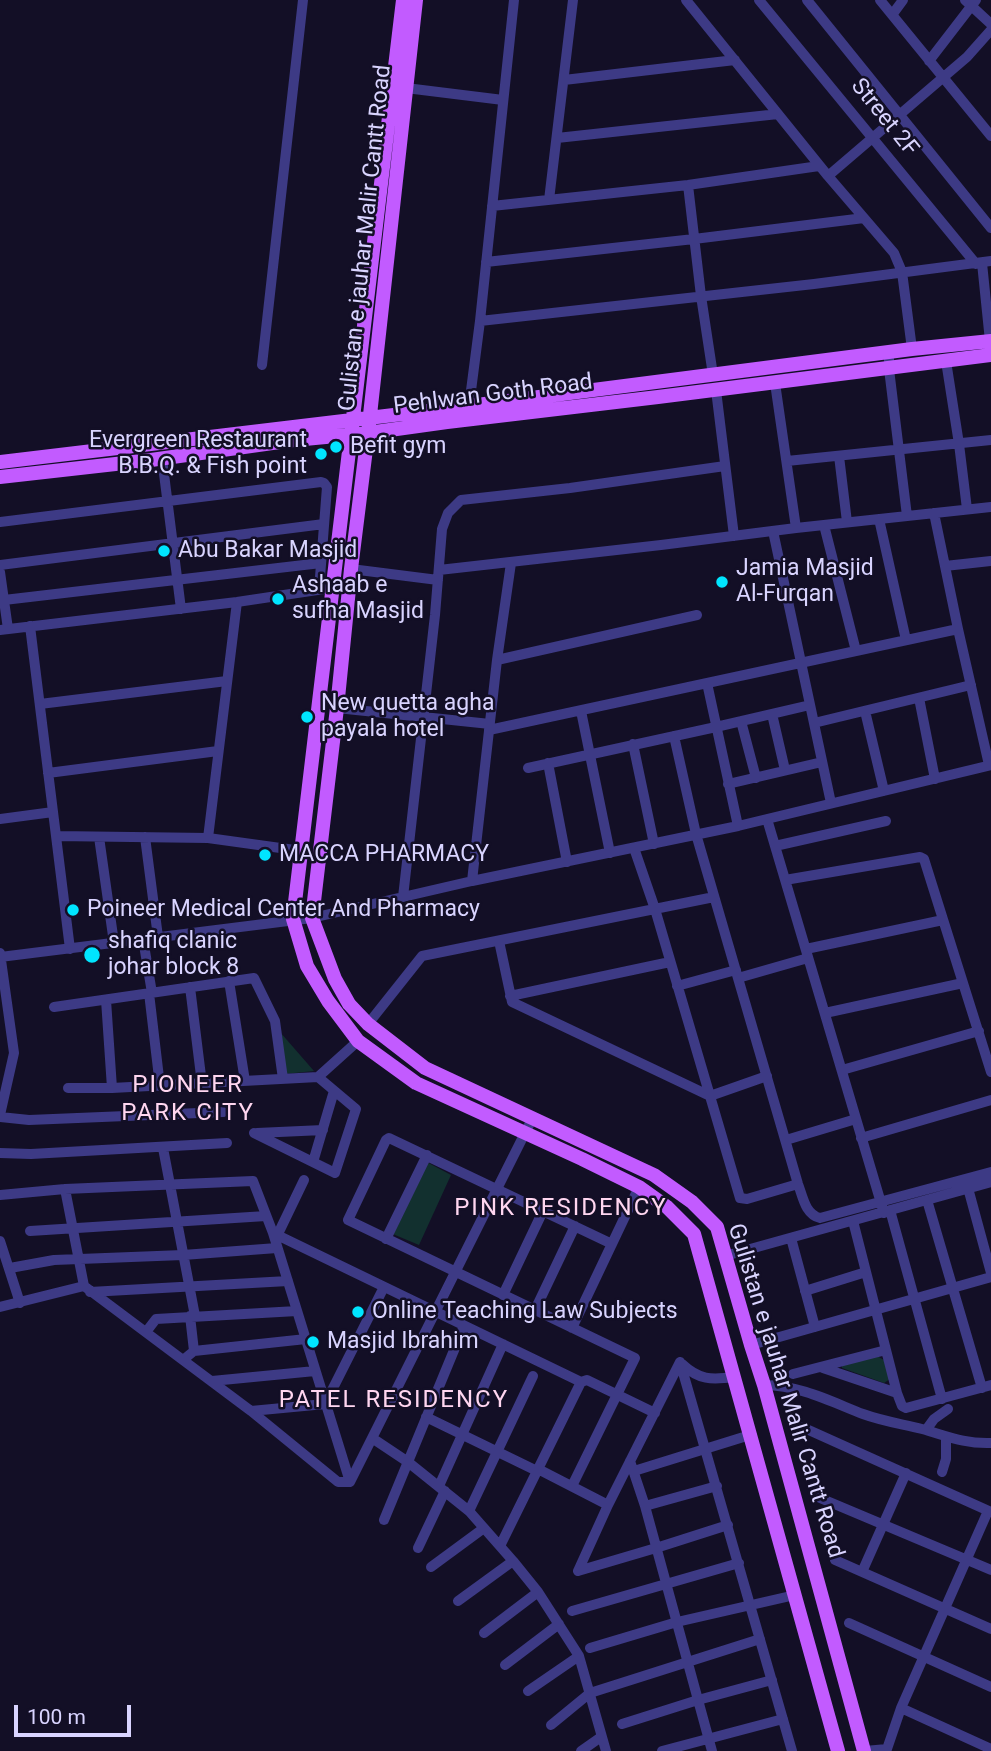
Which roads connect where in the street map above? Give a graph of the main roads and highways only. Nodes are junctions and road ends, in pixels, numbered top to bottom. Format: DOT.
graph roads {
  1 [pos="403,0"];
  2 [pos="416,0"];
  3 [pos="991,346"];
  4 [pos="369,418"];
  5 [pos="352,427"];
  6 [pos="368,433"];
  7 [pos="0,462"];
  8 [pos="0,477"];
  9 [pos="838,1751"];
  10 [pos="864,1751"];
  1 -- 5 [label="main road, Gulistan e jauhar Malir Cantt Road"];
  2 -- 4 [label="main road, Gulistan e jauhar Malir Cantt Road"];
  3 -- 4 [label="main road, Pehlwan Goth Road"];
  3 -- 6 [label="main road, Pehlwan Goth Road"];
  4 -- 5 [label="main road, Pehlwan Goth Road"];
  4 -- 6 [label="main road, Gulistan e jauhar Malir Cantt Road"];
  5 -- 6 [label="main road, Pehlwan Goth Road"];
  5 -- 7 [label="main road, Pehlwan Goth Road"];
  5 -- 8 [label="main road, Pehlwan Goth Road"];
  5 -- 9 [label="main road, Gulistan e jauhar Malir Cantt Road"];
  6 -- 10 [label="main road, Gulistan e jauhar Malir Cantt Road"];
}
